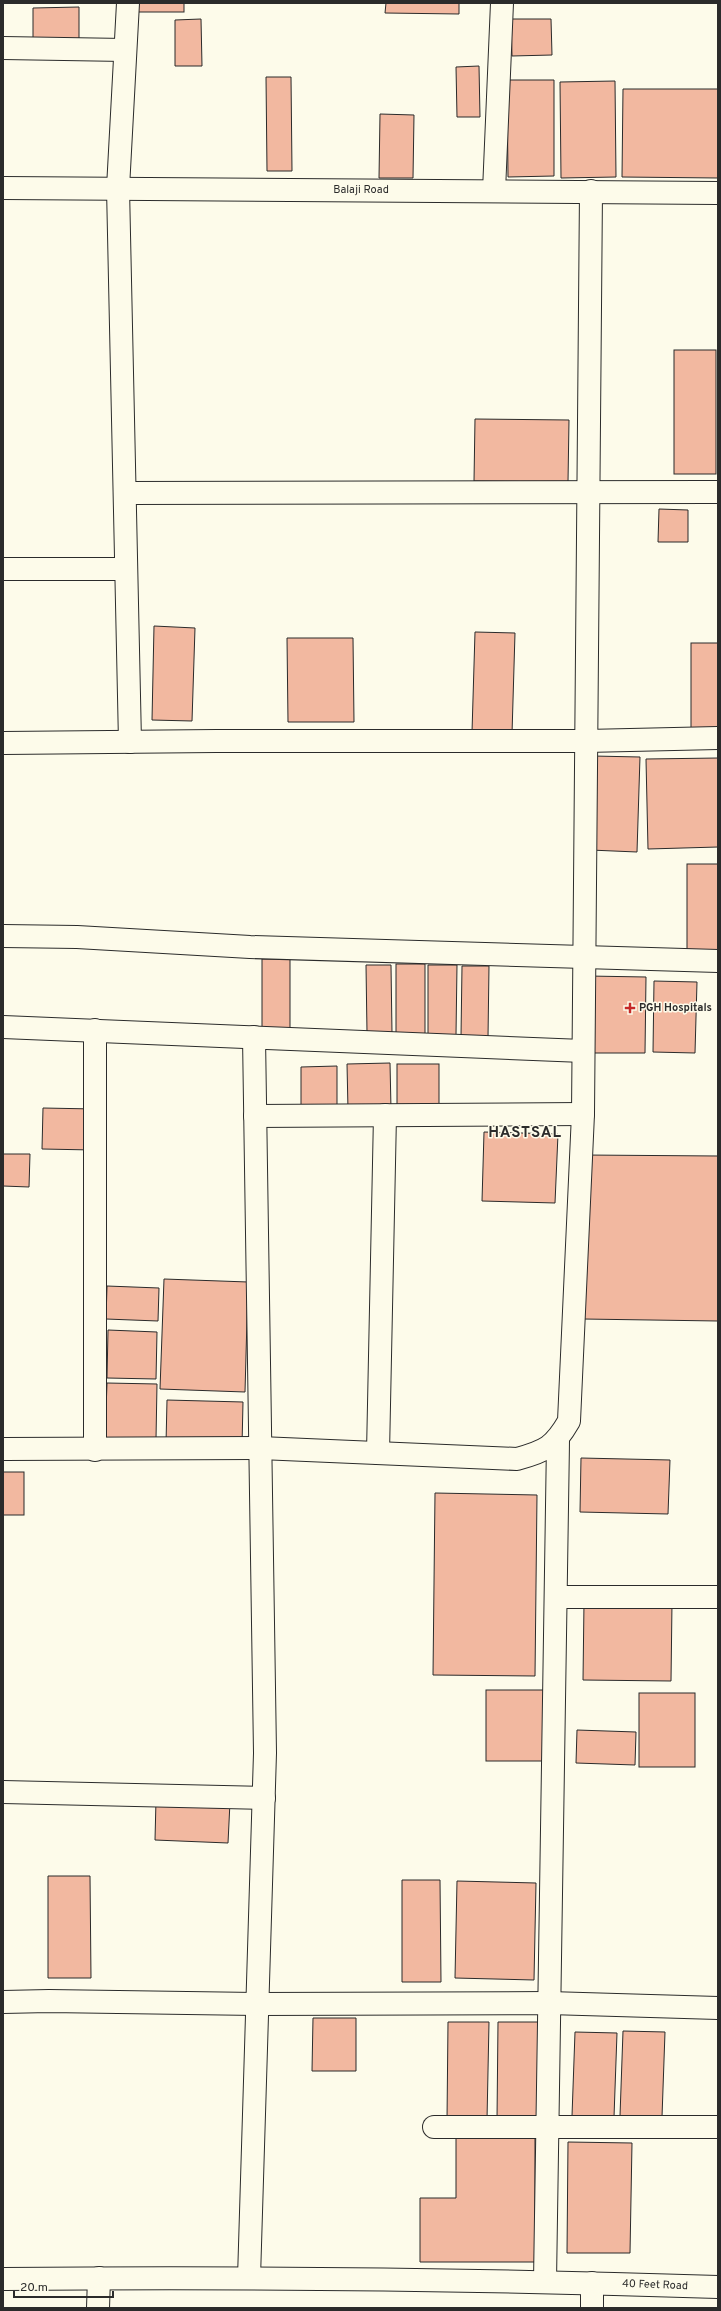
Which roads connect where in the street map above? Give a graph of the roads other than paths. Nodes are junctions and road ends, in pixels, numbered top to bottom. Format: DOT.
graph roads {
  1 [pos="128,3"];
  2 [pos="502,3"];
  3 [pos="3,48"];
  4 [pos="125,50"];
  5 [pos="3,188"];
  6 [pos="118,188"];
  7 [pos="494,191"];
  8 [pos="591,191"];
  9 [pos="718,193"];
  10 [pos="588,492"];
  11 [pos="718,492"];
  12 [pos="125,493"];
  13 [pos="3,569"];
  14 [pos="126,569"];
  15 [pos="718,738"];
  16 [pos="586,741"];
  17 [pos="130,742"];
  18 [pos="3,744"];
  19 [pos="3,936"];
  20 [pos="584,958"];
  21 [pos="718,961"];
  22 [pos="3,1027"];
  23 [pos="95,1030"];
  24 [pos="254,1037"];
  25 [pos="583,1051"];
  26 [pos="583,1114"];
  27 [pos="385,1115"];
  28 [pos="255,1116"];
  29 [pos="558,1440"];
  30 [pos="260,1448"];
  31 [pos="3,1449"];
  32 [pos="95,1450"];
  33 [pos="378,1453"];
  34 [pos="556,1597"];
  35 [pos="718,1597"];
  36 [pos="3,1792"];
  37 [pos="264,1798"];
  38 [pos="3,2002"];
  39 [pos="549,2003"];
  40 [pos="257,2004"];
  41 [pos="718,2008"];
  42 [pos="548,2126"];
  43 [pos="434,2127"];
  44 [pos="718,2127"];
  45 [pos="99,2278"];
  46 [pos="249,2278"];
  47 [pos="3,2279"];
  48 [pos="545,2282"];
  49 [pos="592,2283"];
  50 [pos="718,2287"];
  51 [pos="98,2308"];
  52 [pos="592,2308"];
  1 -- 4 [label="street"];
  2 -- 7 [label="street"];
  3 -- 4 [label="street"];
  4 -- 6 [label="street"];
  5 -- 6 [label="street, Balaji Road"];
  6 -- 7 [label="street, Balaji Road"];
  6 -- 12 [label="street"];
  7 -- 8 [label="street, Balaji Road"];
  8 -- 9 [label="street, Balaji Road"];
  8 -- 10 [label="street"];
  10 -- 11 [label="street"];
  10 -- 12 [label="street"];
  10 -- 16 [label="street"];
  12 -- 14 [label="street"];
  13 -- 14 [label="street"];
  14 -- 17 [label="street"];
  15 -- 16 [label="street"];
  16 -- 17 [label="street"];
  16 -- 20 [label="street"];
  17 -- 18 [label="street"];
  19 -- 20 [label="street"];
  20 -- 21 [label="street"];
  20 -- 25 [label="street"];
  22 -- 23 [label="street"];
  23 -- 24 [label="street"];
  23 -- 32 [label="street"];
  24 -- 25 [label="street"];
  24 -- 28 [label="street"];
  25 -- 26 [label="street"];
  26 -- 27 [label="street"];
  26 -- 29 [label="street"];
  27 -- 28 [label="street"];
  27 -- 33 [label="street"];
  28 -- 30 [label="street"];
  29 -- 33 [label="street"];
  29 -- 34 [label="street"];
  30 -- 32 [label="street"];
  30 -- 33 [label="street"];
  30 -- 37 [label="street"];
  31 -- 32 [label="street"];
  34 -- 35 [label="street"];
  34 -- 39 [label="street"];
  36 -- 37 [label="street"];
  37 -- 40 [label="street"];
  38 -- 40 [label="street"];
  39 -- 40 [label="street"];
  39 -- 41 [label="street"];
  39 -- 42 [label="street"];
  40 -- 46 [label="street"];
  42 -- 43 [label="street"];
  42 -- 44 [label="street"];
  42 -- 48 [label="street"];
  45 -- 46 [label="street, 40 Feet Road"];
  45 -- 47 [label="street, 40 Feet Road"];
  45 -- 51 [label="street"];
  46 -- 48 [label="street, 40 Feet Road"];
  48 -- 49 [label="street, 40 Feet Road"];
  49 -- 50 [label="street, 40 Feet Road"];
  49 -- 52 [label="street"];
}
